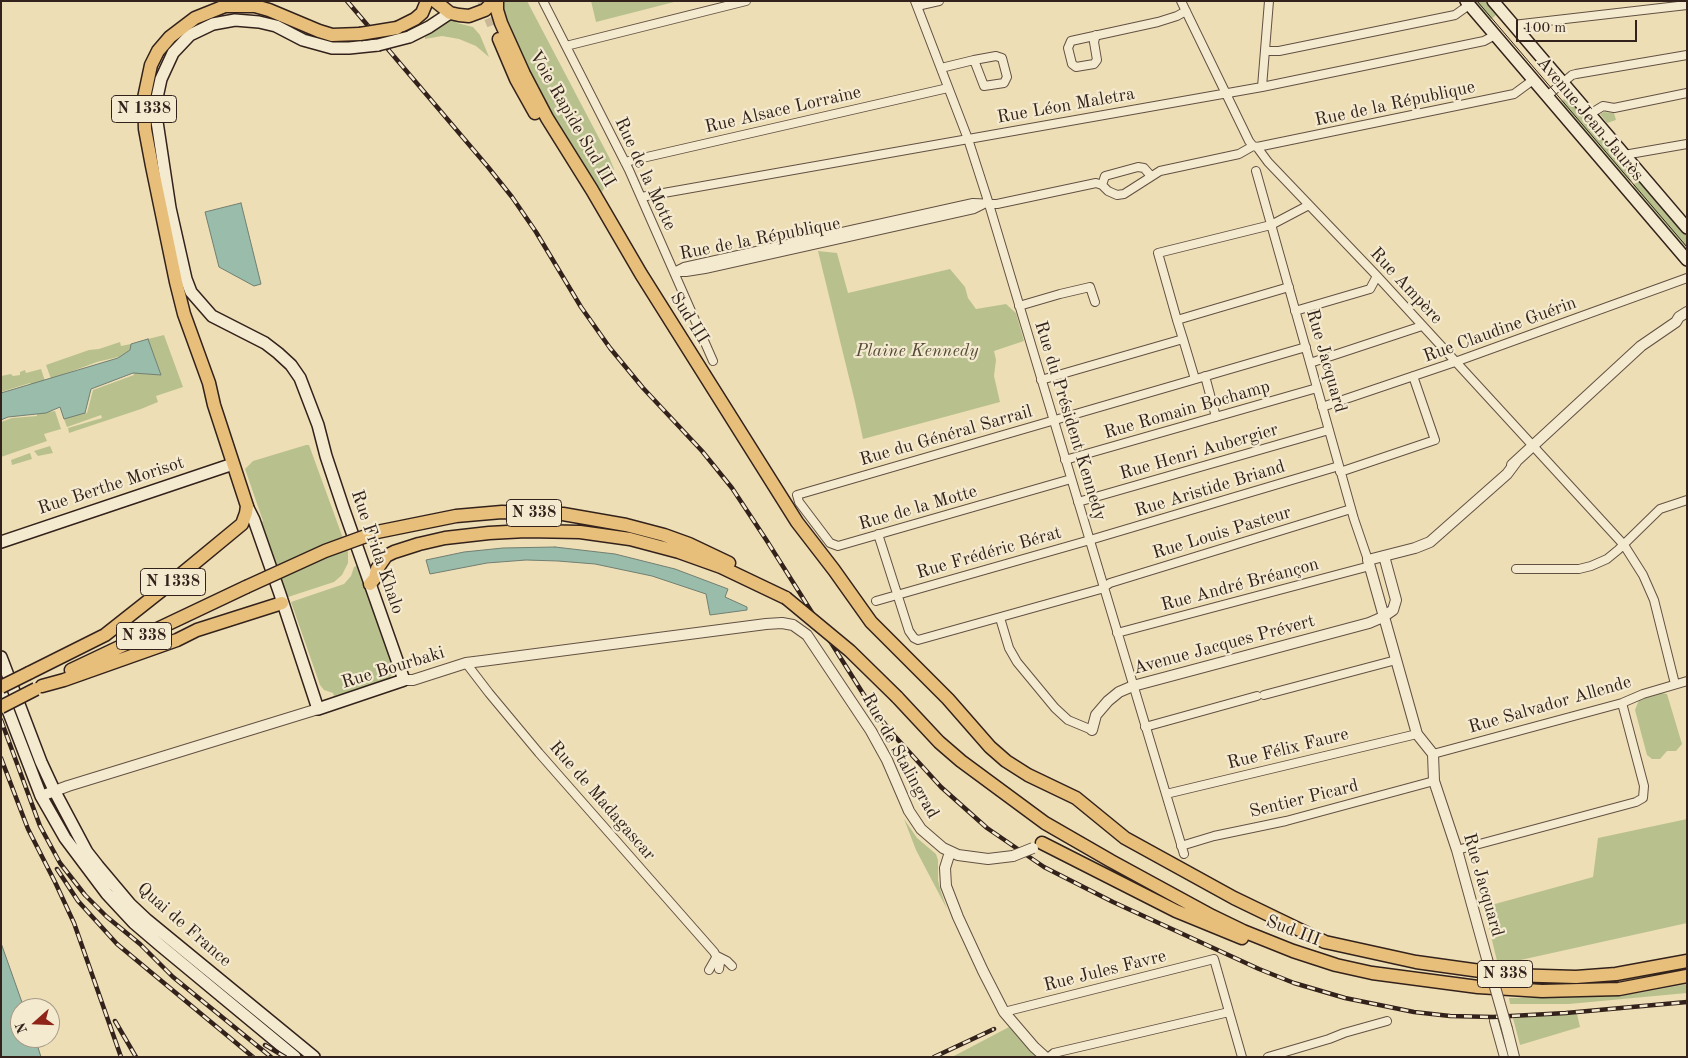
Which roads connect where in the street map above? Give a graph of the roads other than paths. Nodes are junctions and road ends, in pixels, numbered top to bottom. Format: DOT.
graph roads {
  1 [pos="427,1"];
  2 [pos="435,1"];
  3 [pos="496,1"];
  4 [pos="746,1"];
  5 [pos="938,1"];
  6 [pos="1182,1"];
  7 [pos="1269,1"];
  8 [pos="1493,1"];
  9 [pos="542,2"];
  10 [pos="1467,3"];
  11 [pos="916,4"];
  12 [pos="1687,5"];
  13 [pos="1186,12"];
  14 [pos="450,13"];
  15 [pos="493,25"];
  16 [pos="1513,25"];
  17 [pos="1096,35"];
  18 [pos="1495,35"];
  19 [pos="566,46"];
  20 [pos="1265,52"];
  21 [pos="1687,55"];
  22 [pos="974,60"];
  23 [pos="941,68"];
  24 [pos="1533,80"];
  25 [pos="1563,82"];
  26 [pos="1262,87"];
  27 [pos="948,88"];
  28 [pos="1225,92"];
  29 [pos="1687,92"];
  30 [pos="1547,96"];
  31 [pos="1590,114"];
  32 [pos="968,139"];
  33 [pos="1687,144"];
  34 [pos="1255,147"];
  35 [pos="1624,155"];
  36 [pos="625,162"];
  37 [pos="1256,171"];
  38 [pos="1150,176"];
  39 [pos="1102,185"];
  40 [pos="641,197"];
  41 [pos="985,204"];
  42 [pos="1309,205"];
  43 [pos="612,224"];
  44 [pos="1271,225"];
  45 [pos="1686,226"];
  46 [pos="1687,260"];
  47 [pos="674,272"];
  48 [pos="1377,276"];
  49 [pos="1687,278"];
  50 [pos="1289,288"];
  51 [pos="1095,302"];
  52 [pos="1019,306"];
  53 [pos="1295,311"];
  54 [pos="1687,312"];
  55 [pos="1177,320"];
  56 [pos="1687,320"];
  57 [pos="1676,322"];
  58 [pos="1422,326"];
  59 [pos="1183,339"];
  60 [pos="1306,347"];
  61 [pos="713,361"];
  62 [pos="1455,362"];
  63 [pos="1310,363"];
  64 [pos="1205,376"];
  65 [pos="1413,376"];
  66 [pos="1195,379"];
  67 [pos="1042,380"];
  68 [pos="1317,388"];
  69 [pos="1322,407"];
  70 [pos="1216,417"];
  71 [pos="1054,420"];
  72 [pos="1329,430"];
  73 [pos="1533,446"];
  74 [pos="1066,460"];
  75 [pos="233,464"];
  76 [pos="1340,469"];
  77 [pos="1071,479"];
  78 [pos="797,495"];
  79 [pos="1687,500"];
  80 [pos="1078,502"];
  81 [pos="247,506"];
  82 [pos="1351,510"];
  83 [pos="878,534"];
  84 [pos="1090,540"];
  85 [pos="1,542"];
  86 [pos="1624,545"];
  87 [pos="1384,556"];
  88 [pos="1369,563"];
  89 [pos="1516,568"];
  90 [pos="370,584"];
  91 [pos="1104,588"];
  92 [pos="897,594"];
  93 [pos="786,598"];
  94 [pos="876,601"];
  95 [pos="282,603"];
  96 [pos="1384,617"];
  97 [pos="1000,618"];
  98 [pos="766,624"];
  99 [pos="1118,633"];
  100 [pos="1,656"];
  101 [pos="1396,660"];
  102 [pos="466,663"];
  103 [pos="404,680"];
  104 [pos="1687,681"];
  105 [pos="1675,684"];
  106 [pos="1133,686"];
  107 [pos="1,687"];
  108 [pos="39,687"];
  109 [pos="1,692"];
  110 [pos="1622,703"];
  111 [pos="1,707"];
  112 [pos="318,709"];
  113 [pos="1146,727"];
  114 [pos="1092,730"];
  115 [pos="1417,734"];
  116 [pos="1433,754"];
  117 [pos="1434,781"];
  118 [pos="54,790"];
  119 [pos="1166,794"];
  120 [pos="41,796"];
  121 [pos="1037,845"];
  122 [pos="1182,850"];
  123 [pos="1456,850"];
  124 [pos="950,852"];
  125 [pos="1293,951"];
  126 [pos="717,956"];
  127 [pos="1687,961"];
  128 [pos="732,966"];
  129 [pos="719,969"];
  130 [pos="709,970"];
  131 [pos="1687,976"];
  132 [pos="1004,1012"];
  133 [pos="1229,1012"];
  134 [pos="1387,1021"];
  135 [pos="1494,1021"];
  136 [pos="296,1057"];
  137 [pos="314,1057"];
  138 [pos="1045,1057"];
  139 [pos="1049,1057"];
  140 [pos="1242,1057"];
  141 [pos="1268,1057"];
  142 [pos="1504,1057"];
  143 [pos="1514,1057"];
  1 -- 75 [label="main road, N 1338, bridge"];
  2 -- 14 [label="main road"];
  3 -- 14 [label="main road"];
  3 -- 43 [label="main road, Voie Rapide Sud III"];
  4 -- 19 [label="street"];
  5 -- 11 [label="street"];
  6 -- 13 [label="street"];
  7 -- 20 [label="street"];
  8 -- 16 [label="main road, Avenue Jean Jaurès"];
  9 -- 19 [label="street, Rue de la Motte"];
  10 -- 18 [label="main road, Avenue Jean Jaurès"];
  10 -- 20 [label="street"];
  11 -- 23 [label="street, Rue du Président Kennedy"];
  12 -- 16 [label="street"];
  13 -- 17 [label="street"];
  13 -- 28 [label="street"];
  14 -- 90 [label="main road, Rue Frida Khalo / N 1338, bridge"];
  15 -- 43 [label="main road"];
  16 -- 25 [label="main road, Avenue Jean Jaurès"];
  17 -- 17 [label="street"];
  18 -- 24 [label="main road, Avenue Jean Jaurès"];
  18 -- 26 [label="street, Rue Léon Maletra"];
  19 -- 36 [label="street, Rue de la Motte"];
  20 -- 26 [label="street"];
  21 -- 25 [label="street"];
  22 -- 22 [label="street"];
  22 -- 23 [label="street"];
  23 -- 27 [label="street, Rue du Président Kennedy"];
  24 -- 30 [label="main road, Avenue Jean Jaurès"];
  24 -- 34 [label="street, Rue de la République"];
  25 -- 30 [label="street"];
  25 -- 31 [label="main road, Avenue Jean Jaurès"];
  26 -- 28 [label="street, Rue Léon Maletra"];
  27 -- 32 [label="street, Rue du Président Kennedy"];
  27 -- 36 [label="street, Rue Alsace Lorraine"];
  28 -- 32 [label="street, Rue Léon Maletra"];
  28 -- 34 [label="street"];
  29 -- 31 [label="street"];
  30 -- 46 [label="main road, Avenue Jean Jaurès"];
  31 -- 35 [label="main road, Avenue Jean Jaurès"];
  32 -- 40 [label="street, Rue Léon Maletra"];
  32 -- 41 [label="street, Rue du Président Kennedy"];
  33 -- 35 [label="street"];
  34 -- 38 [label="street, Rue de la République"];
  34 -- 42 [label="street, Rue Ampère"];
  35 -- 45 [label="main road, Avenue Jean Jaurès"];
  36 -- 40 [label="street, Rue de la Motte"];
  37 -- 44 [label="street, Rue Jacquard"];
  38 -- 39 [label="street, Rue de la République"];
  38 -- 39 [label="street"];
  39 -- 41 [label="street, Rue de la République"];
  40 -- 47 [label="street, Rue de la Motte"];
  41 -- 47 [label="street, Rue de la République"];
  41 -- 52 [label="street, Rue du Président Kennedy"];
  42 -- 44 [label="street"];
  42 -- 48 [label="street, Rue Ampère"];
  43 -- 127 [label="main road, Sud III / N 338"];
  44 -- 50 [label="street, Rue Jacquard"];
  44 -- 55 [label="street"];
  47 -- 61 [label="street, Rue de la Motte"];
  48 -- 53 [label="street"];
  48 -- 58 [label="street, Rue Ampère"];
  49 -- 62 [label="street, Rue Claudine Guérin"];
  50 -- 53 [label="street, Rue Jacquard"];
  50 -- 55 [label="street"];
  51 -- 52 [label="street"];
  52 -- 67 [label="street, Rue du Président Kennedy"];
  53 -- 60 [label="street, Rue Jacquard"];
  54 -- 57 [label="street"];
  55 -- 59 [label="street"];
  56 -- 57 [label="street"];
  57 -- 73 [label="street"];
  58 -- 62 [label="street, Rue Ampère"];
  58 -- 63 [label="street"];
  59 -- 66 [label="street"];
  59 -- 67 [label="street"];
  60 -- 63 [label="street, Rue Jacquard"];
  60 -- 64 [label="street, Rue du Général Sarrail"];
  62 -- 65 [label="street, Rue Claudine Guérin"];
  62 -- 73 [label="street, Rue Ampère"];
  63 -- 68 [label="street, Rue Jacquard"];
  64 -- 66 [label="street, Rue du Général Sarrail"];
  64 -- 70 [label="street"];
  65 -- 69 [label="street, Rue Claudine Guérin"];
  65 -- 76 [label="street, Rue Aristide Briand"];
  66 -- 71 [label="street, Rue du Général Sarrail"];
  67 -- 71 [label="street, Rue du Président Kennedy"];
  68 -- 69 [label="street, Rue Jacquard"];
  68 -- 70 [label="street, Rue Romain Bochamp"];
  69 -- 72 [label="street, Rue Jacquard"];
  70 -- 74 [label="street, Rue Romain Bochamp"];
  71 -- 74 [label="street, Rue du Président Kennedy"];
  71 -- 78 [label="street, Rue du Général Sarrail"];
  72 -- 76 [label="street, Rue Jacquard"];
  72 -- 80 [label="street, Rue Henri Aubergier"];
  73 -- 86 [label="street, Rue Ampère"];
  73 -- 87 [label="street"];
  74 -- 77 [label="street, Rue du Président Kennedy"];
  75 -- 81 [label="main road, N 1338"];
  75 -- 85 [label="main road, Rue Berthe Morisot"];
  76 -- 82 [label="street, Rue Jacquard"];
  76 -- 84 [label="street, Rue Aristide Briand"];
  77 -- 80 [label="street, Rue du Président Kennedy"];
  77 -- 83 [label="street, Rue de la Motte"];
  78 -- 83 [label="street, Rue de la Motte"];
  79 -- 86 [label="street"];
  80 -- 84 [label="street, Rue du Président Kennedy"];
  81 -- 95 [label="main road"];
  81 -- 107 [label="main road, N 1338, bridge"];
  82 -- 88 [label="street, Rue Jacquard"];
  82 -- 91 [label="street, Rue Louis Pasteur"];
  83 -- 92 [label="street, Rue Frédéric Bérat"];
  84 -- 91 [label="street, Rue du Président Kennedy"];
  84 -- 92 [label="street, Rue Frédéric Bérat"];
  86 -- 89 [label="street"];
  86 -- 105 [label="street, Rue Ampère"];
  87 -- 88 [label="street"];
  87 -- 96 [label="street"];
  88 -- 96 [label="street"];
  88 -- 99 [label="street, Rue André Bréançon"];
  90 -- 93 [label="main road"];
  90 -- 103 [label="main road, Rue Frida Khalo"];
  91 -- 97 [label="street, Rue Louis Pasteur"];
  91 -- 99 [label="street, Rue du Président Kennedy"];
  92 -- 94 [label="street, Rue Frédéric Bérat"];
  92 -- 97 [label="street, Rue Louis Pasteur"];
  93 -- 108 [label="main road, N 338, bridge"];
  93 -- 125 [label="main road, Sud III / N 338, bridge"];
  95 -- 108 [label="main road"];
  95 -- 112 [label="main road"];
  96 -- 101 [label="street"];
  96 -- 106 [label="street, Avenue Jacques Prévert"];
  97 -- 114 [label="street"];
  98 -- 102 [label="street, Rue Bourbaki"];
  98 -- 124 [label="street, Rue de Stalingrad"];
  99 -- 106 [label="street, Rue du Président Kennedy"];
  100 -- 118 [label="main road, Quai de France"];
  101 -- 113 [label="street"];
  101 -- 115 [label="street"];
  102 -- 103 [label="street, Rue Bourbaki"];
  102 -- 126 [label="street, Rue de Madagascar"];
  103 -- 112 [label="main road, Rue Bourbaki"];
  104 -- 105 [label="street, Rue Salvador Allende"];
  105 -- 110 [label="street, Rue Salvador Allende"];
  106 -- 113 [label="street, Rue du Président Kennedy"];
  106 -- 114 [label="street, Avenue Jacques Prévert"];
  108 -- 111 [label="main road, bridge"];
  109 -- 120 [label="main road, Quai de France"];
  110 -- 116 [label="street, Rue Salvador Allende"];
  110 -- 123 [label="street"];
  112 -- 118 [label="street, Rue Bourbaki"];
  113 -- 119 [label="street, Rue du Président Kennedy"];
  115 -- 116 [label="street"];
  115 -- 119 [label="street, Rue Félix Faure"];
  116 -- 117 [label="street, Rue Jacquard"];
  117 -- 122 [label="street, Sentier Picard"];
  117 -- 123 [label="street, Rue Jacquard"];
  118 -- 120 [label="street, Rue Bourbaki"];
  118 -- 137 [label="main road, Quai de France"];
  119 -- 122 [label="street, Rue du Président Kennedy"];
  120 -- 136 [label="main road, Quai de France"];
  121 -- 124 [label="street, bridge"];
  121 -- 125 [label="main road"];
  123 -- 143 [label="street, Rue Jacquard, bridge"];
  124 -- 132 [label="street"];
  125 -- 131 [label="main road, Sud III / N 338"];
  126 -- 128 [label="street, Rue de Madagascar"];
  126 -- 129 [label="street"];
  126 -- 130 [label="street"];
  132 -- 133 [label="street, Rue Jules Favre"];
  132 -- 138 [label="street"];
  133 -- 139 [label="street"];
  133 -- 140 [label="street"];
  134 -- 141 [label="street"];
  135 -- 142 [label="street"];
}
